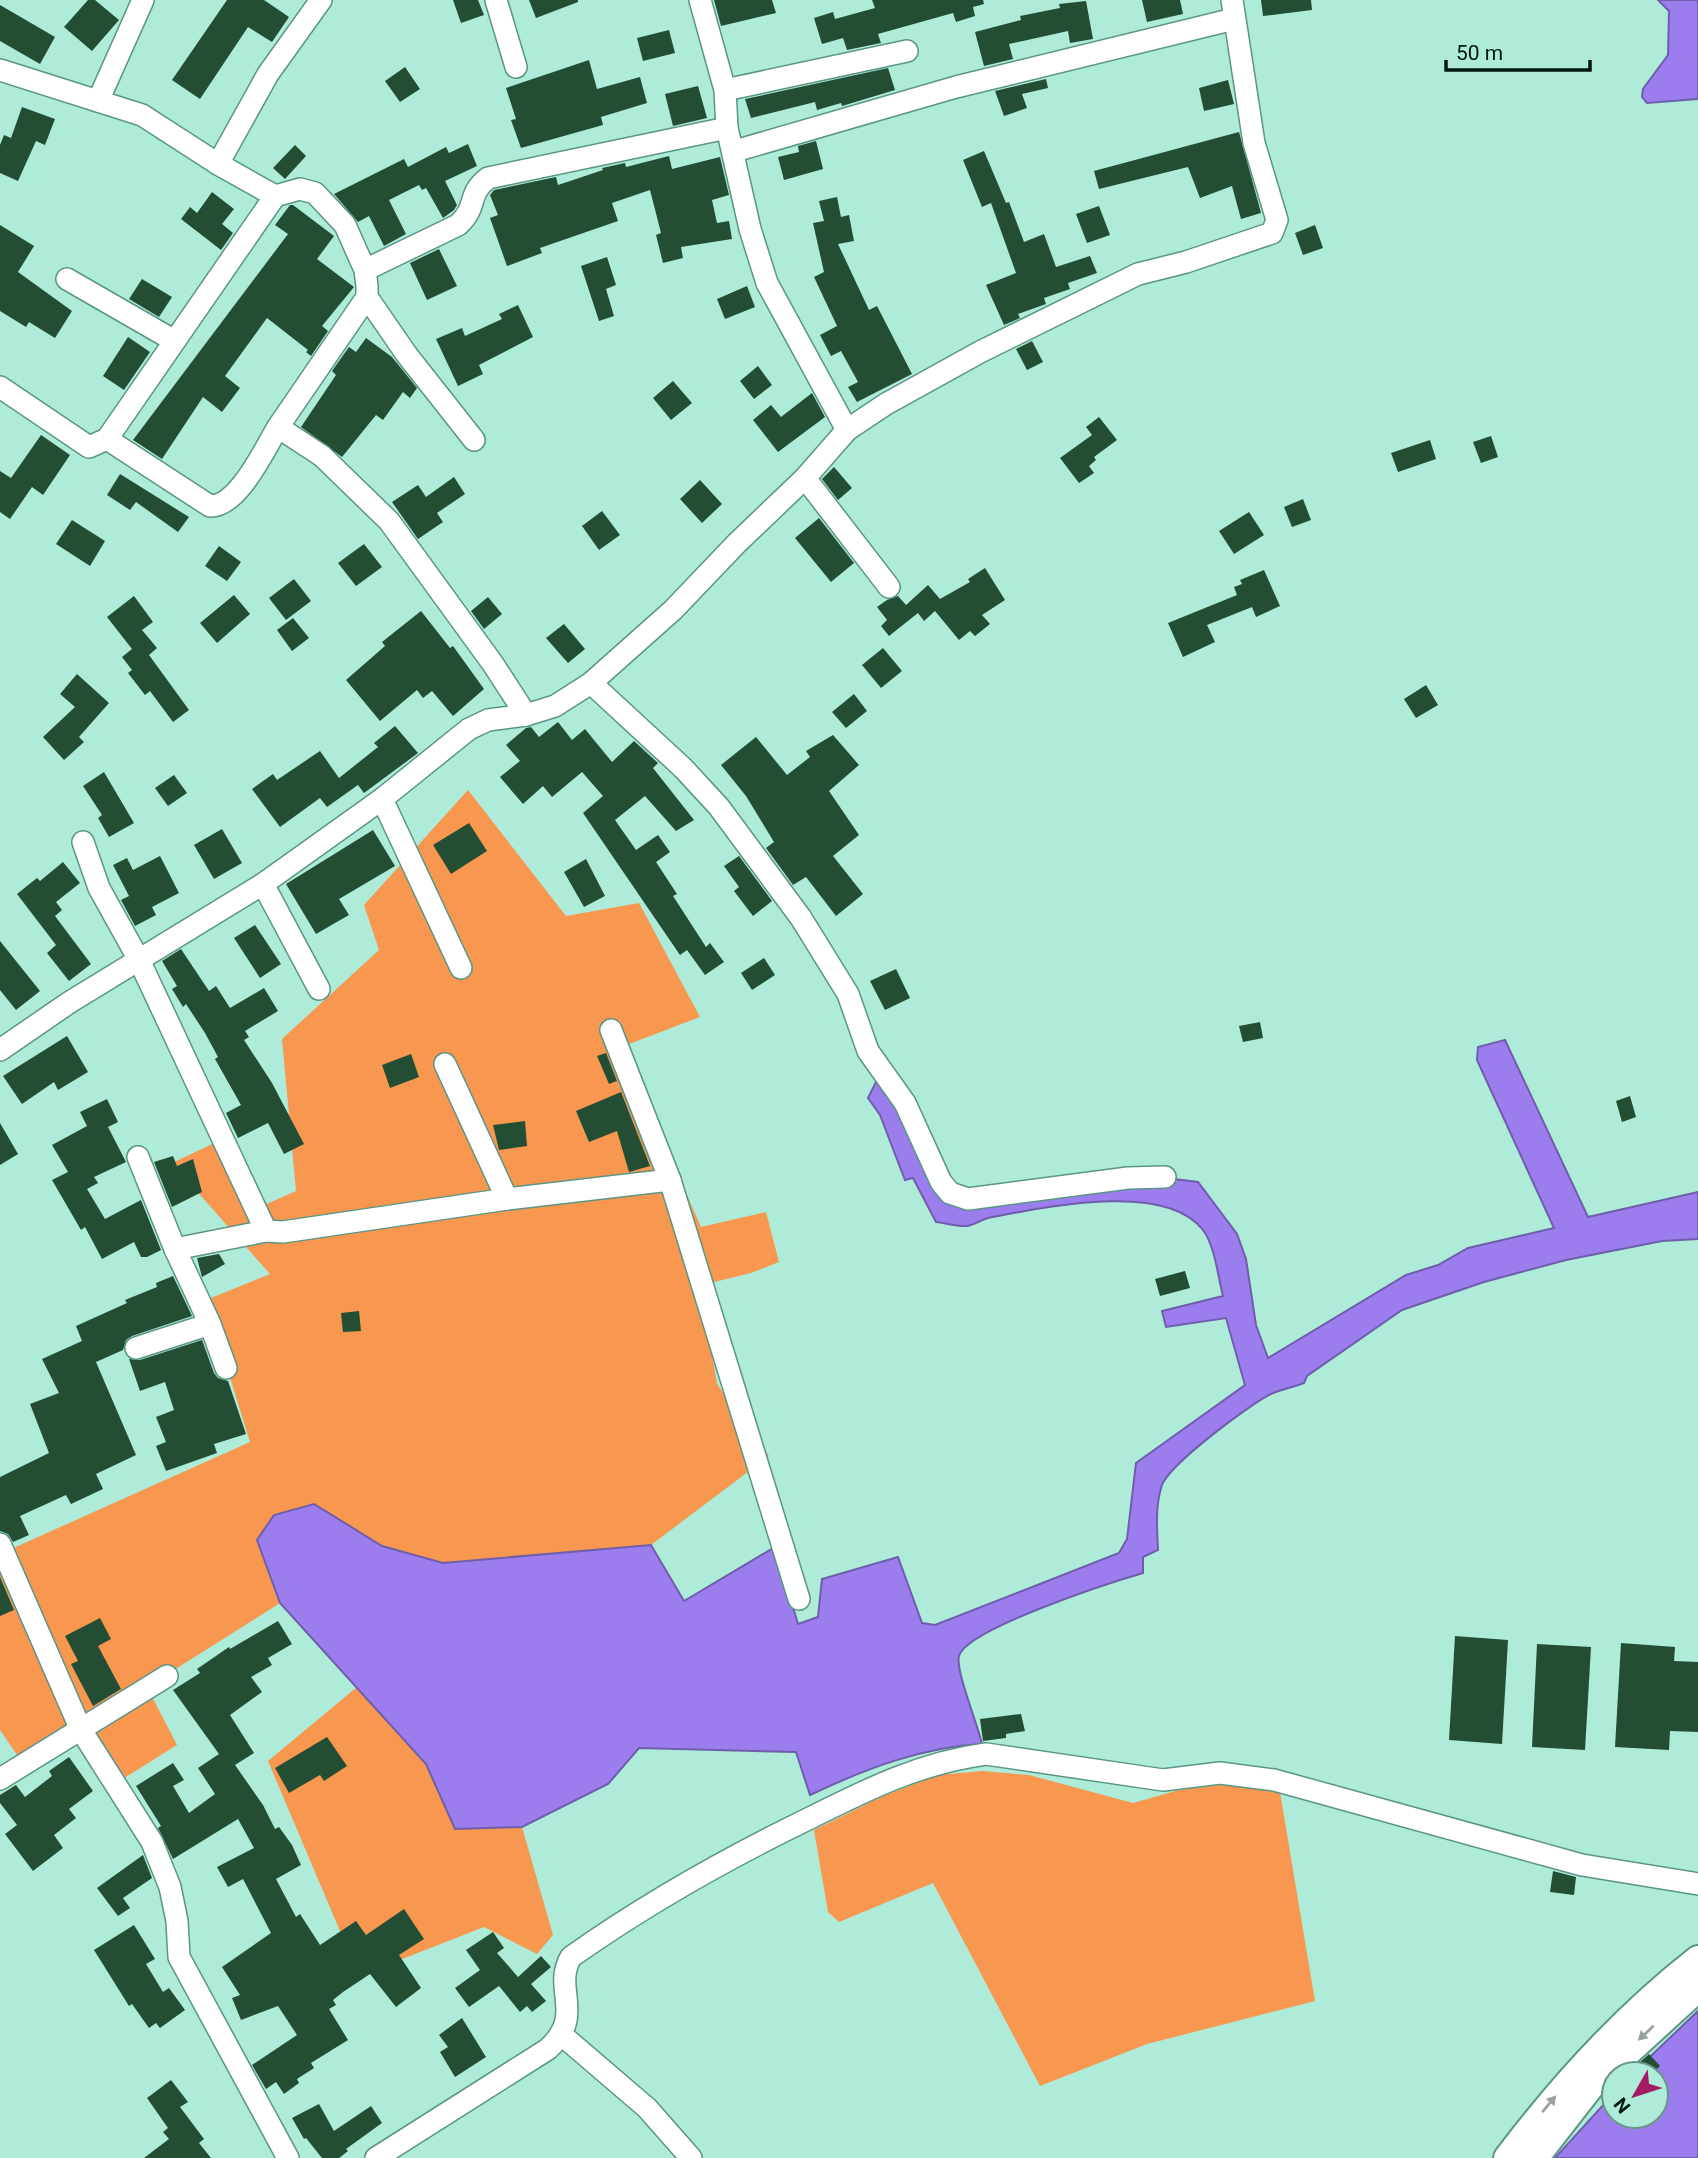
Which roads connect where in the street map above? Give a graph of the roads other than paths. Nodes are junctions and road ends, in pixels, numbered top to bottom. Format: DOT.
graph roads {
  1 [pos="143,0"];
  2 [pos="321,0"];
  3 [pos="496,0"];
  4 [pos="700,0"];
  5 [pos="1233,10"];
  6 [pos="907,51"];
  7 [pos="516,67"];
  8 [pos="0,70"];
  9 [pos="724,90"];
  10 [pos="98,101"];
  11 [pos="727,128"];
  12 [pos="735,152"];
  13 [pos="218,164"];
  14 [pos="275,196"];
  15 [pos="365,270"];
  16 [pos="67,279"];
  17 [pos="367,297"];
  18 [pos="173,340"];
  19 [pos="0,387"];
  20 [pos="278,427"];
  21 [pos="847,430"];
  22 [pos="107,439"];
  23 [pos="474,440"];
  24 [pos="805,478"];
  25 [pos="889,587"];
  26 [pos="592,683"];
  27 [pos="526,715"];
  28 [pos="382,799"];
  29 [pos="83,842"];
  30 [pos="263,884"];
  31 [pos="139,960"];
  32 [pos="461,968"];
  33 [pos="319,989"];
  34 [pos="611,1030"];
  35 [pos="0,1050"];
  36 [pos="445,1064"];
  37 [pos="138,1157"];
  38 [pos="1164,1177"];
  39 [pos="670,1180"];
  40 [pos="507,1199"];
  41 [pos="266,1231"];
  42 [pos="175,1249"];
  43 [pos="210,1324"];
  44 [pos="136,1348"];
  45 [pos="226,1367"];
  46 [pos="0,1544"];
  47 [pos="799,1599"];
  48 [pos="167,1676"];
  49 [pos="82,1730"];
  50 [pos="0,1779"];
  51 [pos="1698,1884"];
  52 [pos="1698,1959"];
  53 [pos="1698,1988"];
  54 [pos="563,2036"];
  55 [pos="288,2158"];
  56 [pos="376,2158"];
  57 [pos="691,2158"];
  58 [pos="1507,2158"];
  59 [pos="1535,2158"];
  1 -- 10 [label="street"];
  2 -- 13 [label="street"];
  3 -- 7 [label="street"];
  4 -- 9 [label="street"];
  5 -- 12 [label="street"];
  5 -- 21 [label="street"];
  6 -- 9 [label="street"];
  8 -- 10 [label="street"];
  9 -- 11 [label="street"];
  10 -- 13 [label="street"];
  11 -- 12 [label="street"];
  11 -- 15 [label="street"];
  12 -- 21 [label="street"];
  13 -- 14 [label="street"];
  14 -- 15 [label="street"];
  14 -- 18 [label="street"];
  15 -- 17 [label="street"];
  16 -- 18 [label="street"];
  17 -- 20 [label="street"];
  17 -- 23 [label="street"];
  18 -- 22 [label="street"];
  19 -- 22 [label="street"];
  20 -- 22 [label="street"];
  20 -- 27 [label="street"];
  21 -- 24 [label="street"];
  24 -- 25 [label="street"];
  24 -- 26 [label="street"];
  26 -- 27 [label="street"];
  26 -- 38 [label="street"];
  27 -- 28 [label="street"];
  28 -- 30 [label="street"];
  28 -- 32 [label="street"];
  29 -- 31 [label="street"];
  30 -- 31 [label="street"];
  30 -- 33 [label="street"];
  31 -- 35 [label="street"];
  31 -- 41 [label="street"];
  34 -- 39 [label="street"];
  36 -- 40 [label="street"];
  37 -- 42 [label="street"];
  39 -- 40 [label="street"];
  39 -- 47 [label="street"];
  40 -- 41 [label="street"];
  41 -- 42 [label="street"];
  42 -- 43 [label="street"];
  43 -- 44 [label="street"];
  43 -- 45 [label="street"];
  46 -- 49 [label="street"];
  48 -- 49 [label="street"];
  49 -- 50 [label="street"];
  49 -- 55 [label="street"];
  51 -- 54 [label="street"];
  58 -- 52 [label="street, one-way"];
  53 -- 59 [label="street, one-way"];
  54 -- 56 [label="street"];
  54 -- 57 [label="street"];
}
